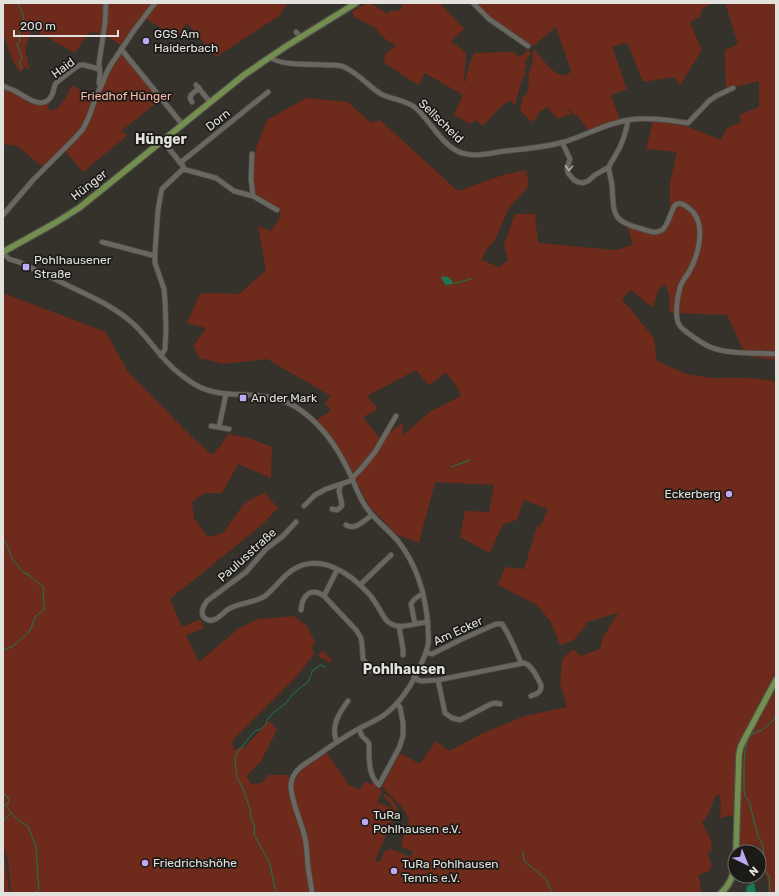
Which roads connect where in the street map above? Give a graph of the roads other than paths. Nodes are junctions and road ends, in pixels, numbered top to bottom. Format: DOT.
graph roads {
  1 [pos="106,3"];
  2 [pos="155,3"];
  3 [pos="356,3"];
  4 [pos="473,3"];
  5 [pos="296,32"];
  6 [pos="301,37"];
  7 [pos="528,46"];
  8 [pos="121,49"];
  9 [pos="270,57"];
  10 [pos="99,69"];
  11 [pos="3,86"];
  12 [pos="101,87"];
  13 [pos="733,88"];
  14 [pos="268,92"];
  15 [pos="192,102"];
  16 [pos="210,102"];
  17 [pos="628,120"];
  18 [pos="182,124"];
  19 [pos="162,140"];
  20 [pos="562,142"];
  21 [pos="252,154"];
  22 [pos="180,162"];
  23 [pos="609,167"];
  24 [pos="183,169"];
  25 [pos="252,196"];
  26 [pos="277,210"];
  27 [pos="3,215"];
  28 [pos="102,242"];
  29 [pos="4,251"];
  30 [pos="155,256"];
  31 [pos="776,354"];
  32 [pos="161,356"];
  33 [pos="226,394"];
  34 [pos="396,416"];
  35 [pos="211,426"];
  36 [pos="219,427"];
  37 [pos="229,429"];
  38 [pos="352,479"];
  39 [pos="341,484"];
  40 [pos="304,506"];
  41 [pos="334,510"];
  42 [pos="372,515"];
  43 [pos="296,522"];
  44 [pos="346,525"];
  45 [pos="392,555"];
  46 [pos="337,570"];
  47 [pos="360,585"];
  48 [pos="423,594"];
  49 [pos="324,596"];
  50 [pos="301,610"];
  51 [pos="428,622"];
  52 [pos="415,624"];
  53 [pos="399,626"];
  54 [pos="426,652"];
  55 [pos="402,655"];
  56 [pos="521,663"];
  57 [pos="372,671"];
  58 [pos="414,677"];
  59 [pos="438,680"];
  60 [pos="776,680"];
  61 [pos="531,696"];
  62 [pos="348,701"];
  63 [pos="397,704"];
  64 [pos="500,704"];
  65 [pos="359,729"];
  66 [pos="337,742"];
  67 [pos="736,844"];
  68 [pos="729,884"];
  69 [pos="312,893"];
  70 [pos="721,893"];
  1 -- 10 [label="street"];
  2 -- 8 [label="street"];
  3 -- 6 [label="main road, Hünger"];
  4 -- 7 [label="street"];
  5 -- 6 [label="street"];
  6 -- 9 [label="main road, Hünger"];
  8 -- 12 [label="street"];
  8 -- 18 [label="street"];
  9 -- 16 [label="main road, Hünger"];
  9 -- 20 [label="street, Sellscheid"];
  10 -- 11 [label="street, Haid"];
  10 -- 12 [label="street"];
  12 -- 27 [label="street"];
  13 -- 17 [label="street, Sellscheid"];
  14 -- 22 [label="street, Dorn"];
  15 -- 16 [label="street"];
  16 -- 18 [label="main road, Hünger"];
  17 -- 20 [label="street, Sellscheid"];
  17 -- 23 [label="street"];
  18 -- 19 [label="main road, Hünger"];
  19 -- 22 [label="street"];
  19 -- 29 [label="main road, Hünger"];
  20 -- 23 [label="street, one-way"];
  21 -- 25 [label="street"];
  22 -- 24 [label="street"];
  23 -- 31 [label="street"];
  24 -- 25 [label="street"];
  24 -- 30 [label="street"];
  25 -- 26 [label="street"];
  28 -- 30 [label="street"];
  29 -- 32 [label="street"];
  30 -- 32 [label="street"];
  32 -- 33 [label="street"];
  33 -- 36 [label="street"];
  33 -- 38 [label="street"];
  34 -- 38 [label="street"];
  35 -- 36 [label="street"];
  36 -- 37 [label="street"];
  38 -- 39 [label="street"];
  38 -- 42 [label="street"];
  39 -- 40 [label="street"];
  39 -- 41 [label="street"];
  42 -- 44 [label="street"];
  42 -- 48 [label="street"];
  43 -- 46 [label="street, Paulusstraße"];
  45 -- 47 [label="street"];
  46 -- 47 [label="street, Paulusstraße"];
  46 -- 49 [label="street"];
  47 -- 53 [label="street, Paulusstraße"];
  48 -- 51 [label="street"];
  48 -- 52 [label="street"];
  49 -- 50 [label="street"];
  49 -- 57 [label="street"];
  51 -- 52 [label="street"];
  51 -- 54 [label="street"];
  52 -- 53 [label="street"];
  53 -- 55 [label="street"];
  54 -- 56 [label="street, Am Ecker"];
  54 -- 58 [label="street"];
  56 -- 59 [label="street"];
  56 -- 61 [label="street, Am Ecker"];
  58 -- 59 [label="street"];
  58 -- 63 [label="street"];
  59 -- 64 [label="street"];
  60 -- 67 [label="main road"];
  62 -- 66 [label="street"];
  63 -- 65 [label="street"];
  63 -- 65 [label="street"];
  65 -- 66 [label="street"];
  66 -- 69 [label="street"];
  68 -- 70 [label="main road"];
}
